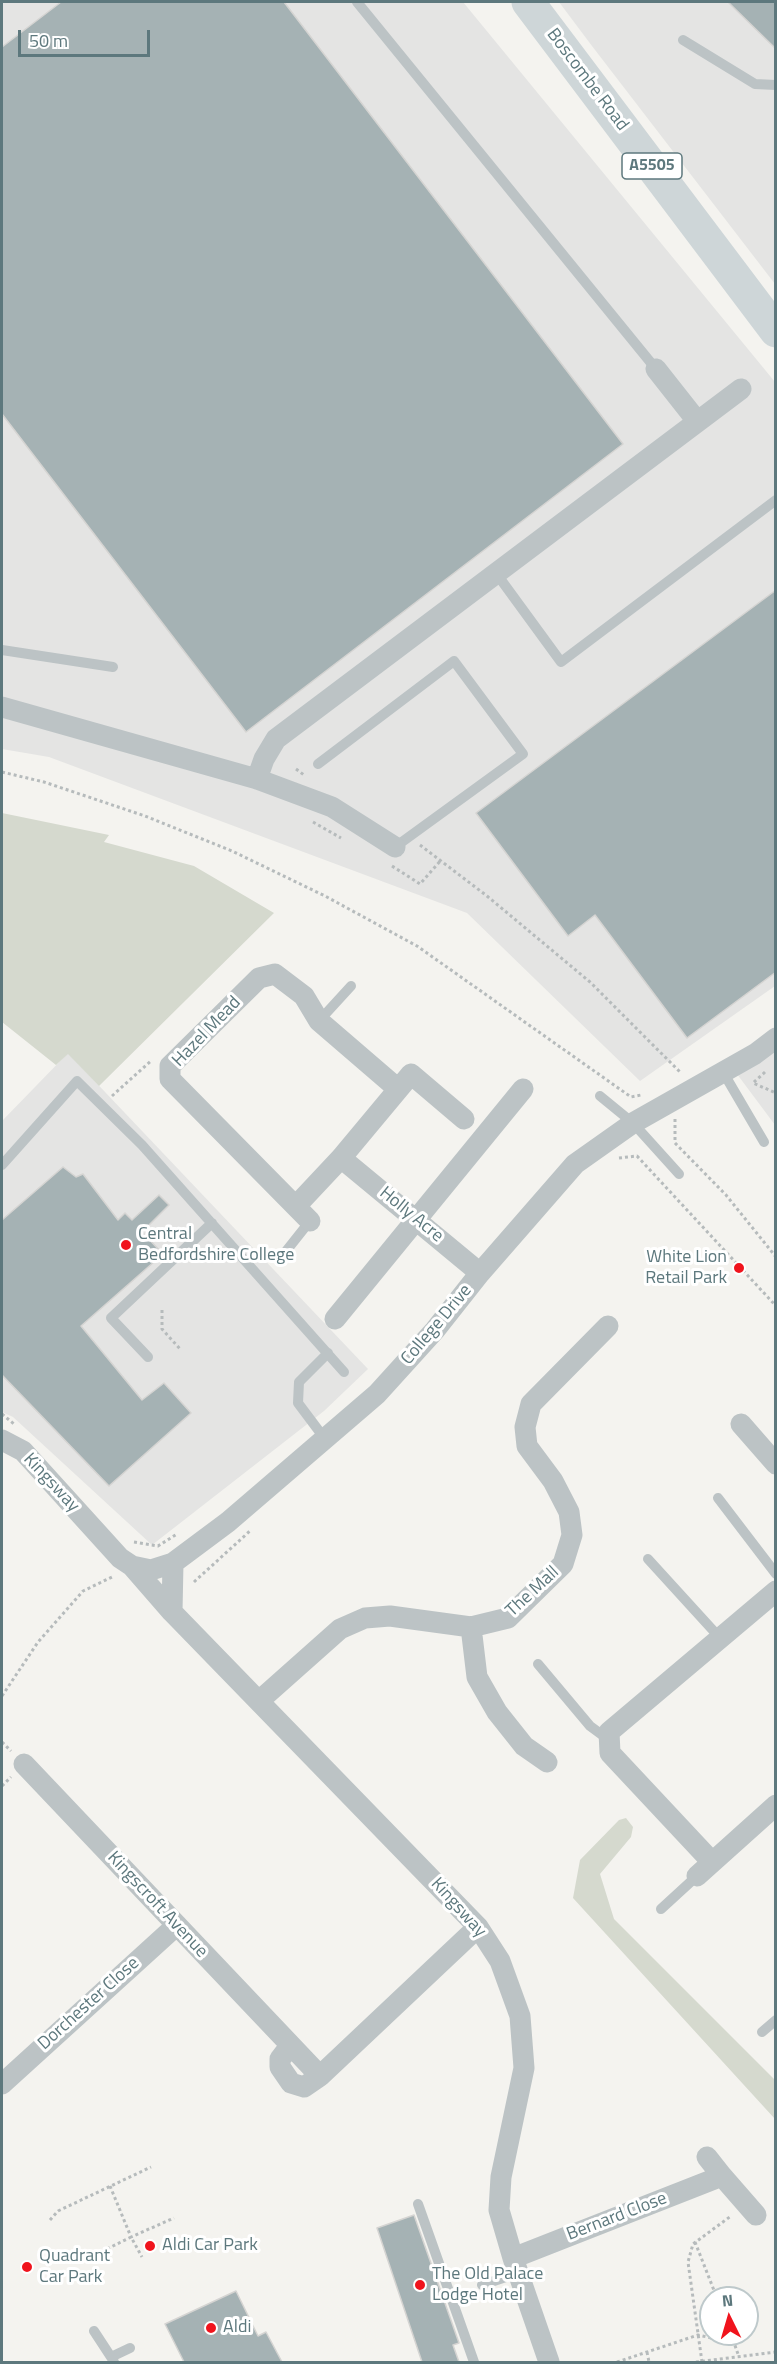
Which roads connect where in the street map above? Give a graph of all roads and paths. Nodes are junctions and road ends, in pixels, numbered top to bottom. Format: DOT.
graph roads {
  1 [pos="357,2"];
  2 [pos="528,2"];
  3 [pos="683,40"];
  4 [pos="776,85"];
  5 [pos="776,331"];
  6 [pos="656,369"];
  7 [pos="741,388"];
  8 [pos="697,421"];
  9 [pos="776,500"];
  10 [pos="496,573"];
  11 [pos="2,650"];
  12 [pos="113,667"];
  13 [pos="2,707"];
  14 [pos="318,764"];
  15 [pos="2,772"];
  16 [pos="257,779"];
  17 [pos="309,820"];
  18 [pos="349,842"];
  19 [pos="392,856"];
  20 [pos="351,986"];
  21 [pos="318,1021"];
  22 [pos="776,1038"];
  23 [pos="170,1066"];
  24 [pos="723,1072"];
  25 [pos="675,1081"];
  26 [pos="753,1083"];
  27 [pos="398,1089"];
  28 [pos="523,1089"];
  29 [pos="776,1093"];
  30 [pos="600,1096"];
  31 [pos="631,1097"];
  32 [pos="102,1104"];
  33 [pos="464,1119"];
  34 [pos="675,1120"];
  35 [pos="633,1123"];
  36 [pos="764,1142"];
  37 [pos="341,1158"];
  38 [pos="2,1165"];
  39 [pos="644,1166"];
  40 [pos="679,1174"];
  41 [pos="303,1213"];
  42 [pos="417,1219"];
  43 [pos="212,1223"];
  44 [pos="776,1257"];
  45 [pos="279,1260"];
  46 [pos="480,1273"];
  47 [pos="776,1306"];
  48 [pos="162,1310"];
  49 [pos="335,1319"];
  50 [pos="608,1326"];
  51 [pos="180,1349"];
  52 [pos="328,1353"];
  53 [pos="148,1357"];
  54 [pos="344,1371"];
  55 [pos="2,1414"];
  56 [pos="741,1424"];
  57 [pos="325,1439"];
  58 [pos="2,1440"];
  59 [pos="22,1441"];
  60 [pos="2,1450"];
  61 [pos="776,1464"];
  62 [pos="718,1498"];
  63 [pos="255,1527"];
  64 [pos="178,1534"];
  65 [pos="126,1537"];
  66 [pos="648,1559"];
  67 [pos="173,1563"];
  68 [pos="126,1570"];
  69 [pos="776,1574"];
  70 [pos="194,1582"];
  71 [pos="776,1591"];
  72 [pos="172,1612"];
  73 [pos="471,1627"];
  74 [pos="720,1638"];
  75 [pos="538,1664"];
  76 [pos="2,1696"];
  77 [pos="259,1701"];
  78 [pos="609,1740"];
  79 [pos="547,1762"];
  80 [pos="24,1764"];
  81 [pos="776,1805"];
  82 [pos="712,1862"];
  83 [pos="697,1876"];
  84 [pos="661,1909"];
  85 [pos="177,1925"];
  86 [pos="478,1927"];
  87 [pos="776,2020"];
  88 [pos="762,2032"];
  89 [pos="2,2084"];
  90 [pos="707,2157"];
  91 [pos="151,2167"];
  92 [pos="722,2176"];
  93 [pos="110,2186"];
  94 [pos="418,2204"];
  95 [pos="752,2210"];
  96 [pos="174,2217"];
  97 [pos="50,2220"];
  98 [pos="131,2237"];
  99 [pos="695,2242"];
  100 [pos="142,2256"];
  101 [pos="91,2257"];
  102 [pos="515,2266"];
  103 [pos="482,2284"];
  104 [pos="712,2286"];
  105 [pos="94,2331"];
  106 [pos="698,2335"];
  107 [pos="735,2346"];
  108 [pos="130,2348"];
  109 [pos="647,2352"];
  110 [pos="776,2352"];
  111 [pos="740,2357"];
  112 [pos="112,2360"];
  113 [pos="474,2362"];
  114 [pos="549,2362"];
  115 [pos="617,2362"];
  116 [pos="649,2362"];
  117 [pos="696,2362"];
  118 [pos="702,2362"];
  1 -- 6 [label="lane"];
  2 -- 5 [label="main road, Boscombe Road / A5505"];
  3 -- 4 [label="lane"];
  6 -- 8 [label="street"];
  7 -- 8 [label="street"];
  8 -- 10 [label="street"];
  9 -- 10 [label="lane"];
  10 -- 16 [label="street"];
  11 -- 12 [label="lane"];
  13 -- 16 [label="street"];
  14 -- 19 [label="lane"];
  15 -- 31 [label="path"];
  16 -- 19 [label="street"];
  17 -- 18 [label="path"];
  19 -- 25 [label="path"];
  20 -- 21 [label="lane"];
  21 -- 23 [label="street, Hazel Mead"];
  21 -- 27 [label="street, Hazel Mead"];
  22 -- 24 [label="street, College Drive"];
  23 -- 32 [label="path"];
  23 -- 41 [label="street, Hazel Mead"];
  24 -- 35 [label="street, College Drive"];
  24 -- 36 [label="lane"];
  26 -- 29 [label="path"];
  27 -- 33 [label="street"];
  27 -- 37 [label="street"];
  28 -- 42 [label="street"];
  30 -- 35 [label="lane"];
  32 -- 38 [label="lane"];
  32 -- 43 [label="lane"];
  34 -- 44 [label="path"];
  35 -- 40 [label="lane"];
  35 -- 46 [label="street, College Drive"];
  37 -- 41 [label="street"];
  37 -- 42 [label="street, Holly Acre"];
  39 -- 47 [label="path"];
  41 -- 45 [label="lane"];
  42 -- 46 [label="street, Holly Acre"];
  42 -- 49 [label="street"];
  43 -- 52 [label="lane"];
  43 -- 53 [label="lane"];
  46 -- 57 [label="street, College Drive"];
  48 -- 51 [label="path"];
  50 -- 73 [label="street, The Mall"];
  52 -- 54 [label="lane"];
  52 -- 57 [label="lane"];
  55 -- 59 [label="path"];
  56 -- 61 [label="street"];
  57 -- 67 [label="street, College Drive"];
  58 -- 59 [label="street, Kingsway"];
  59 -- 60 [label="lane"];
  59 -- 68 [label="street, Kingsway"];
  62 -- 69 [label="lane"];
  63 -- 70 [label="path"];
  64 -- 65 [label="path"];
  66 -- 74 [label="lane"];
  67 -- 68 [label="street, College Drive"];
  67 -- 72 [label="street"];
  68 -- 72 [label="street, Kingsway"];
  68 -- 76 [label="path"];
  71 -- 74 [label="street"];
  72 -- 77 [label="street, Kingsway"];
  73 -- 77 [label="street, The Mall"];
  73 -- 79 [label="street"];
  74 -- 78 [label="street"];
  75 -- 78 [label="lane"];
  77 -- 86 [label="street, Kingsway"];
  78 -- 82 [label="street"];
  80 -- 85 [label="street, Kingscroft Avenue"];
  81 -- 82 [label="street"];
  82 -- 83 [label="street"];
  83 -- 84 [label="lane"];
  85 -- 86 [label="street, Kingscroft Avenue"];
  85 -- 89 [label="street, Dorchester Close"];
  86 -- 102 [label="street, Kingsway"];
  87 -- 88 [label="lane"];
  90 -- 92 [label="street"];
  91 -- 93 [label="path"];
  92 -- 95 [label="street"];
  92 -- 102 [label="street, Bernard Close"];
  93 -- 97 [label="path"];
  93 -- 98 [label="path"];
  94 -- 113 [label="lane"];
  95 -- 99 [label="path"];
  96 -- 98 [label="path"];
  98 -- 100 [label="path"];
  98 -- 101 [label="path"];
  99 -- 104 [label="path"];
  99 -- 106 [label="path"];
  102 -- 103 [label="lane"];
  102 -- 114 [label="street, Kingsway"];
  105 -- 112 [label="lane"];
  106 -- 109 [label="path"];
  106 -- 118 [label="path"];
  107 -- 111 [label="path"];
  108 -- 112 [label="lane"];
  109 -- 115 [label="path"];
  109 -- 116 [label="path"];
  110 -- 111 [label="path"];
  111 -- 118 [label="path"];
  117 -- 118 [label="path"];
}
